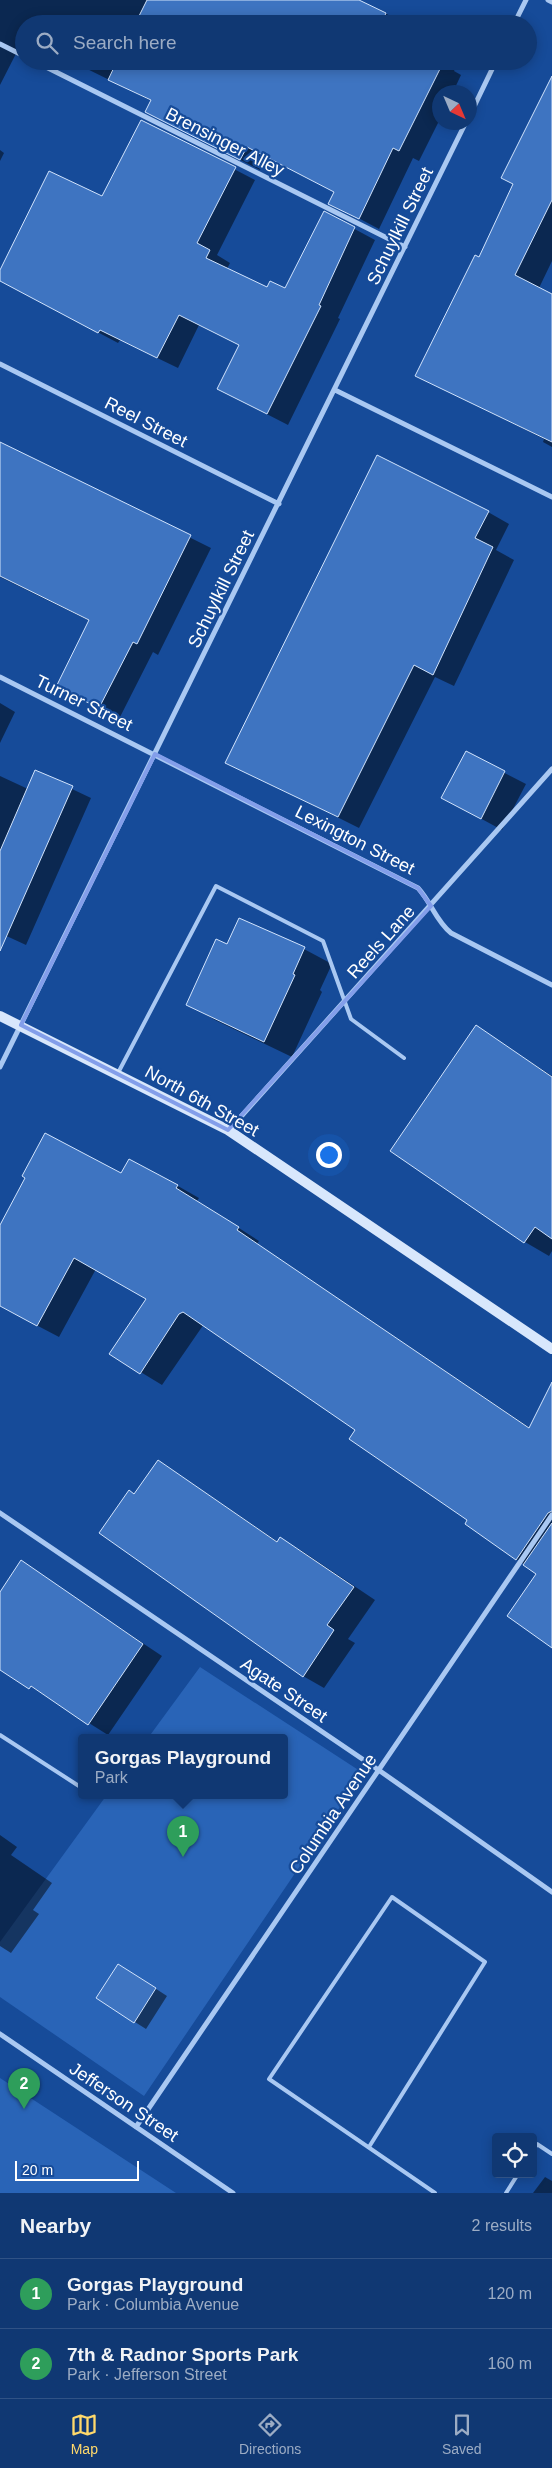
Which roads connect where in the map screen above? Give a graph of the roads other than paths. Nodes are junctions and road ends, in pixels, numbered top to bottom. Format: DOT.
graph roads {
  1 [pos="526,0"];
  2 [pos="548,0"];
  3 [pos="552,2"];
  4 [pos="518,15"];
  5 [pos="0,44"];
  6 [pos="15,52"];
  7 [pos="52,70"];
  8 [pos="492,70"];
  9 [pos="477,100"];
  10 [pos="462,130"];
  11 [pos="405,247"];
  12 [pos="0,364"];
  13 [pos="335,390"];
  14 [pos="552,497"];
  15 [pos="279,504"];
  16 [pos="0,677"];
  17 [pos="155,754"];
  18 [pos="552,769"];
  19 [pos="431,906"];
  20 [pos="552,985"];
  21 [pos="345,1002"];
  22 [pos="0,1016"];
  23 [pos="21,1025"];
  24 [pos="404,1058"];
  25 [pos="0,1067"];
  26 [pos="117,1074"];
  27 [pos="228,1130"];
  28 [pos="552,1349"];
  29 [pos="0,1513"];
  30 [pos="552,1516"];
  31 [pos="0,1735"];
  32 [pos="380,1771"];
  33 [pos="78,1785"];
  34 [pos="552,1892"];
  35 [pos="0,2034"];
  36 [pos="136,2127"];
  37 [pos="537,2145"];
  38 [pos="369,2147"];
  39 [pos="552,2154"];
  40 [pos="515,2178"];
  41 [pos="233,2193"];
  42 [pos="435,2193"];
  43 [pos="506,2193"];
  1 -- 4 [label="street"];
  2 -- 3 [label="street"];
  5 -- 6 [label="street"];
  7 -- 11 [label="street, Brensinger Alley"];
  8 -- 9 [label="street"];
  10 -- 11 [label="street, Schuylkill Street"];
  11 -- 13 [label="street, Schuylkill Street"];
  12 -- 15 [label="street, Reel Street"];
  13 -- 14 [label="street"];
  13 -- 15 [label="street, Schuylkill Street"];
  15 -- 17 [label="street, Schuylkill Street"];
  16 -- 17 [label="street, Turner Street"];
  17 -- 19 [label="street, Lexington Street"];
  17 -- 23 [label="street, Schuylkill Street"];
  18 -- 19 [label="street, Reels Lane"];
  19 -- 20 [label="street, Lexington Street"];
  19 -- 21 [label="street, Reels Lane"];
  21 -- 24 [label="lane"];
  21 -- 26 [label="lane"];
  21 -- 27 [label="street, Reels Lane"];
  22 -- 23 [label="main road, North 6th Street"];
  23 -- 25 [label="street, Schuylkill Street"];
  23 -- 26 [label="main road, North 6th Street"];
  26 -- 27 [label="main road, North 6th Street"];
  27 -- 28 [label="main road, North 6th Street"];
  29 -- 32 [label="street, Agate Street"];
  30 -- 32 [label="street, Columbia Avenue"];
  31 -- 33 [label="lane"];
  32 -- 34 [label="street, Agate Street"];
  32 -- 36 [label="street, Columbia Avenue"];
  35 -- 36 [label="street, Jefferson Street"];
  36 -- 41 [label="street, Jefferson Street"];
  37 -- 39 [label="lane"];
  38 -- 38 [label="lane"];
  38 -- 42 [label="lane"];
  40 -- 43 [label="lane"];
}
